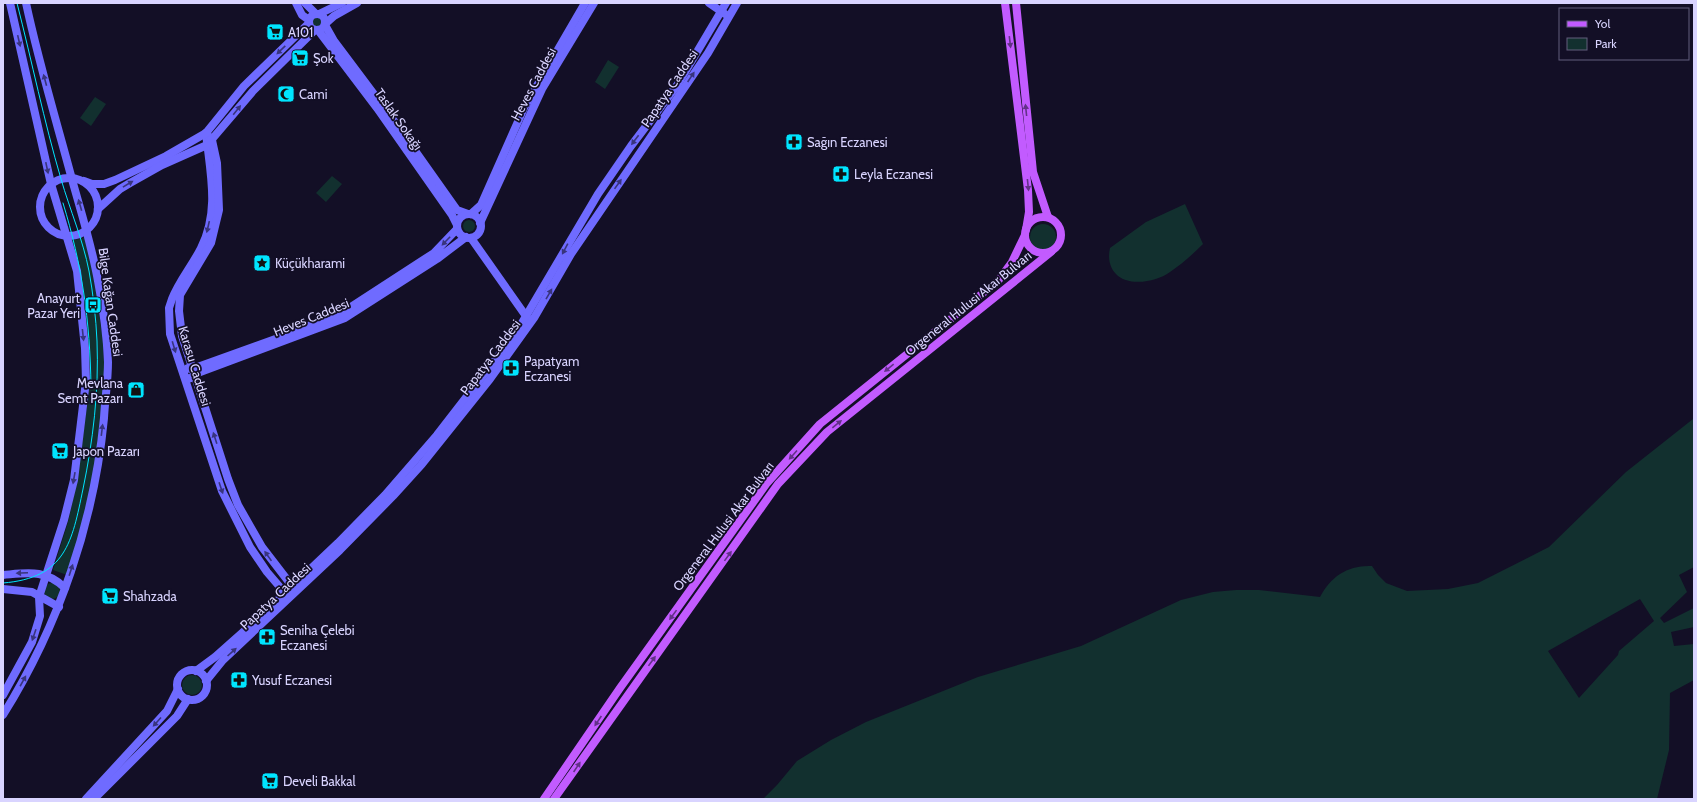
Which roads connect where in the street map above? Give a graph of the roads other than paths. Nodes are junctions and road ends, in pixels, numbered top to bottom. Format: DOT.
graph roads {
  1 [pos="10,3"];
  2 [pos="26,3"];
  3 [pos="296,3"];
  4 [pos="305,3"];
  5 [pos="342,3"];
  6 [pos="357,3"];
  7 [pos="585,3"];
  8 [pos="594,3"];
  9 [pos="709,3"];
  10 [pos="1006,3"];
  11 [pos="1016,3"];
  12 [pos="732,4"];
  13 [pos="722,12"];
  14 [pos="317,14"];
  15 [pos="729,17"];
  16 [pos="309,21"];
  17 [pos="325,25"];
  18 [pos="316,30"];
  19 [pos="206,133"];
  20 [pos="210,143"];
  21 [pos="72,178"];
  22 [pos="84,182"];
  23 [pos="51,184"];
  24 [pos="98,210"];
  25 [pos="469,214"];
  26 [pos="1048,217"];
  27 [pos="480,223"];
  28 [pos="457,227"];
  29 [pos="86,230"];
  30 [pos="1025,233"];
  31 [pos="66,235"];
  32 [pos="471,237"];
  33 [pos="1051,252"];
  34 [pos="531,317"];
  35 [pos="194,371"];
  36 [pos="184,375"];
  37 [pos="358,527"];
  38 [pos="3,575"];
  39 [pos="46,575"];
  40 [pos="292,586"];
  41 [pos="65,588"];
  42 [pos="3,589"];
  43 [pos="285,593"];
  44 [pos="39,597"];
  45 [pos="59,607"];
  46 [pos="196,671"];
  47 [pos="206,681"];
  48 [pos="178,689"];
  49 [pos="3,695"];
  50 [pos="188,699"];
  51 [pos="3,715"];
  52 [pos="86,799"];
  53 [pos="94,799"];
  54 [pos="544,799"];
  55 [pos="554,799"];
  1 -- 23 [label="street, one-way"];
  21 -- 2 [label="street, Bilge Kağan Caddesi, one-way"];
  3 -- 16 [label="street"];
  4 -- 14 [label="street"];
  5 -- 14 [label="street"];
  6 -- 17 [label="street"];
  7 -- 25 [label="street, Heves Caddesi"];
  8 -- 27 [label="street, Heves Caddesi"];
  9 -- 13 [label="street"];
  10 -- 30 [label="main road, Orgeneral Hulusi Akar Bulvarı, one-way"];
  26 -- 11 [label="main road, one-way"];
  12 -- 13 [label="street, Papatya Caddesi"];
  12 -- 15 [label="street, Papatya Caddesi"];
  13 -- 15 [label="street"];
  13 -- 34 [label="street, Papatya Caddesi, one-way"];
  14 -- 16 [label="street"];
  14 -- 17 [label="street"];
  34 -- 15 [label="street, Papatya Caddesi, one-way"];
  16 -- 18 [label="street"];
  16 -- 19 [label="street, one-way"];
  17 -- 18 [label="street"];
  17 -- 25 [label="street, Taslak Sokağı"];
  20 -- 18 [label="street, one-way"];
  18 -- 28 [label="street, Taslak Sokağı"];
  19 -- 20 [label="street"];
  19 -- 22 [label="street"];
  24 -- 20 [label="street, one-way"];
  20 -- 35 [label="street, Karasu Caddesi"];
  20 -- 36 [label="street, Karasu Caddesi, one-way"];
  21 -- 22 [label="street"];
  21 -- 23 [label="street"];
  29 -- 21 [label="street, Bilge Kağan Caddesi, one-way"];
  22 -- 24 [label="street"];
  23 -- 31 [label="street"];
  23 -- 31 [label="street"];
  24 -- 29 [label="street"];
  25 -- 27 [label="street"];
  25 -- 28 [label="street"];
  26 -- 30 [label="main road"];
  26 -- 33 [label="main road"];
  27 -- 32 [label="street"];
  28 -- 32 [label="street"];
  28 -- 35 [label="street, Heves Caddesi, one-way"];
  29 -- 31 [label="street"];
  41 -- 29 [label="street, Bilge Kağan Caddesi, one-way"];
  30 -- 33 [label="main road"];
  30 -- 54 [label="main road, Orgeneral Hulusi Akar Bulvarı, one-way"];
  31 -- 39 [label="street, one-way"];
  32 -- 34 [label="street"];
  32 -- 35 [label="street, Heves Caddesi"];
  55 -- 33 [label="main road, Orgeneral Hulusi Akar Bulvarı, one-way"];
  34 -- 37 [label="street, Papatya Caddesi"];
  35 -- 36 [label="street"];
  40 -- 35 [label="street, Karasu Caddesi, one-way"];
  36 -- 43 [label="street, Karasu Caddesi, one-way"];
  37 -- 40 [label="street, Papatya Caddesi"];
  47 -- 37 [label="street, Papatya Caddesi, one-way"];
  39 -- 38 [label="street, one-way"];
  39 -- 41 [label="street"];
  39 -- 44 [label="street"];
  40 -- 43 [label="street, Papatya Caddesi"];
  41 -- 45 [label="street, Bilge Kağan Caddesi"];
  42 -- 44 [label="street"];
  43 -- 46 [label="street, Papatya Caddesi"];
  44 -- 45 [label="street"];
  44 -- 49 [label="street, one-way"];
  51 -- 45 [label="street, Bilge Kağan Caddesi, one-way"];
  46 -- 47 [label="street"];
  46 -- 48 [label="street"];
  47 -- 50 [label="street"];
  48 -- 50 [label="street"];
  48 -- 52 [label="street, one-way"];
  50 -- 53 [label="street"];
}
